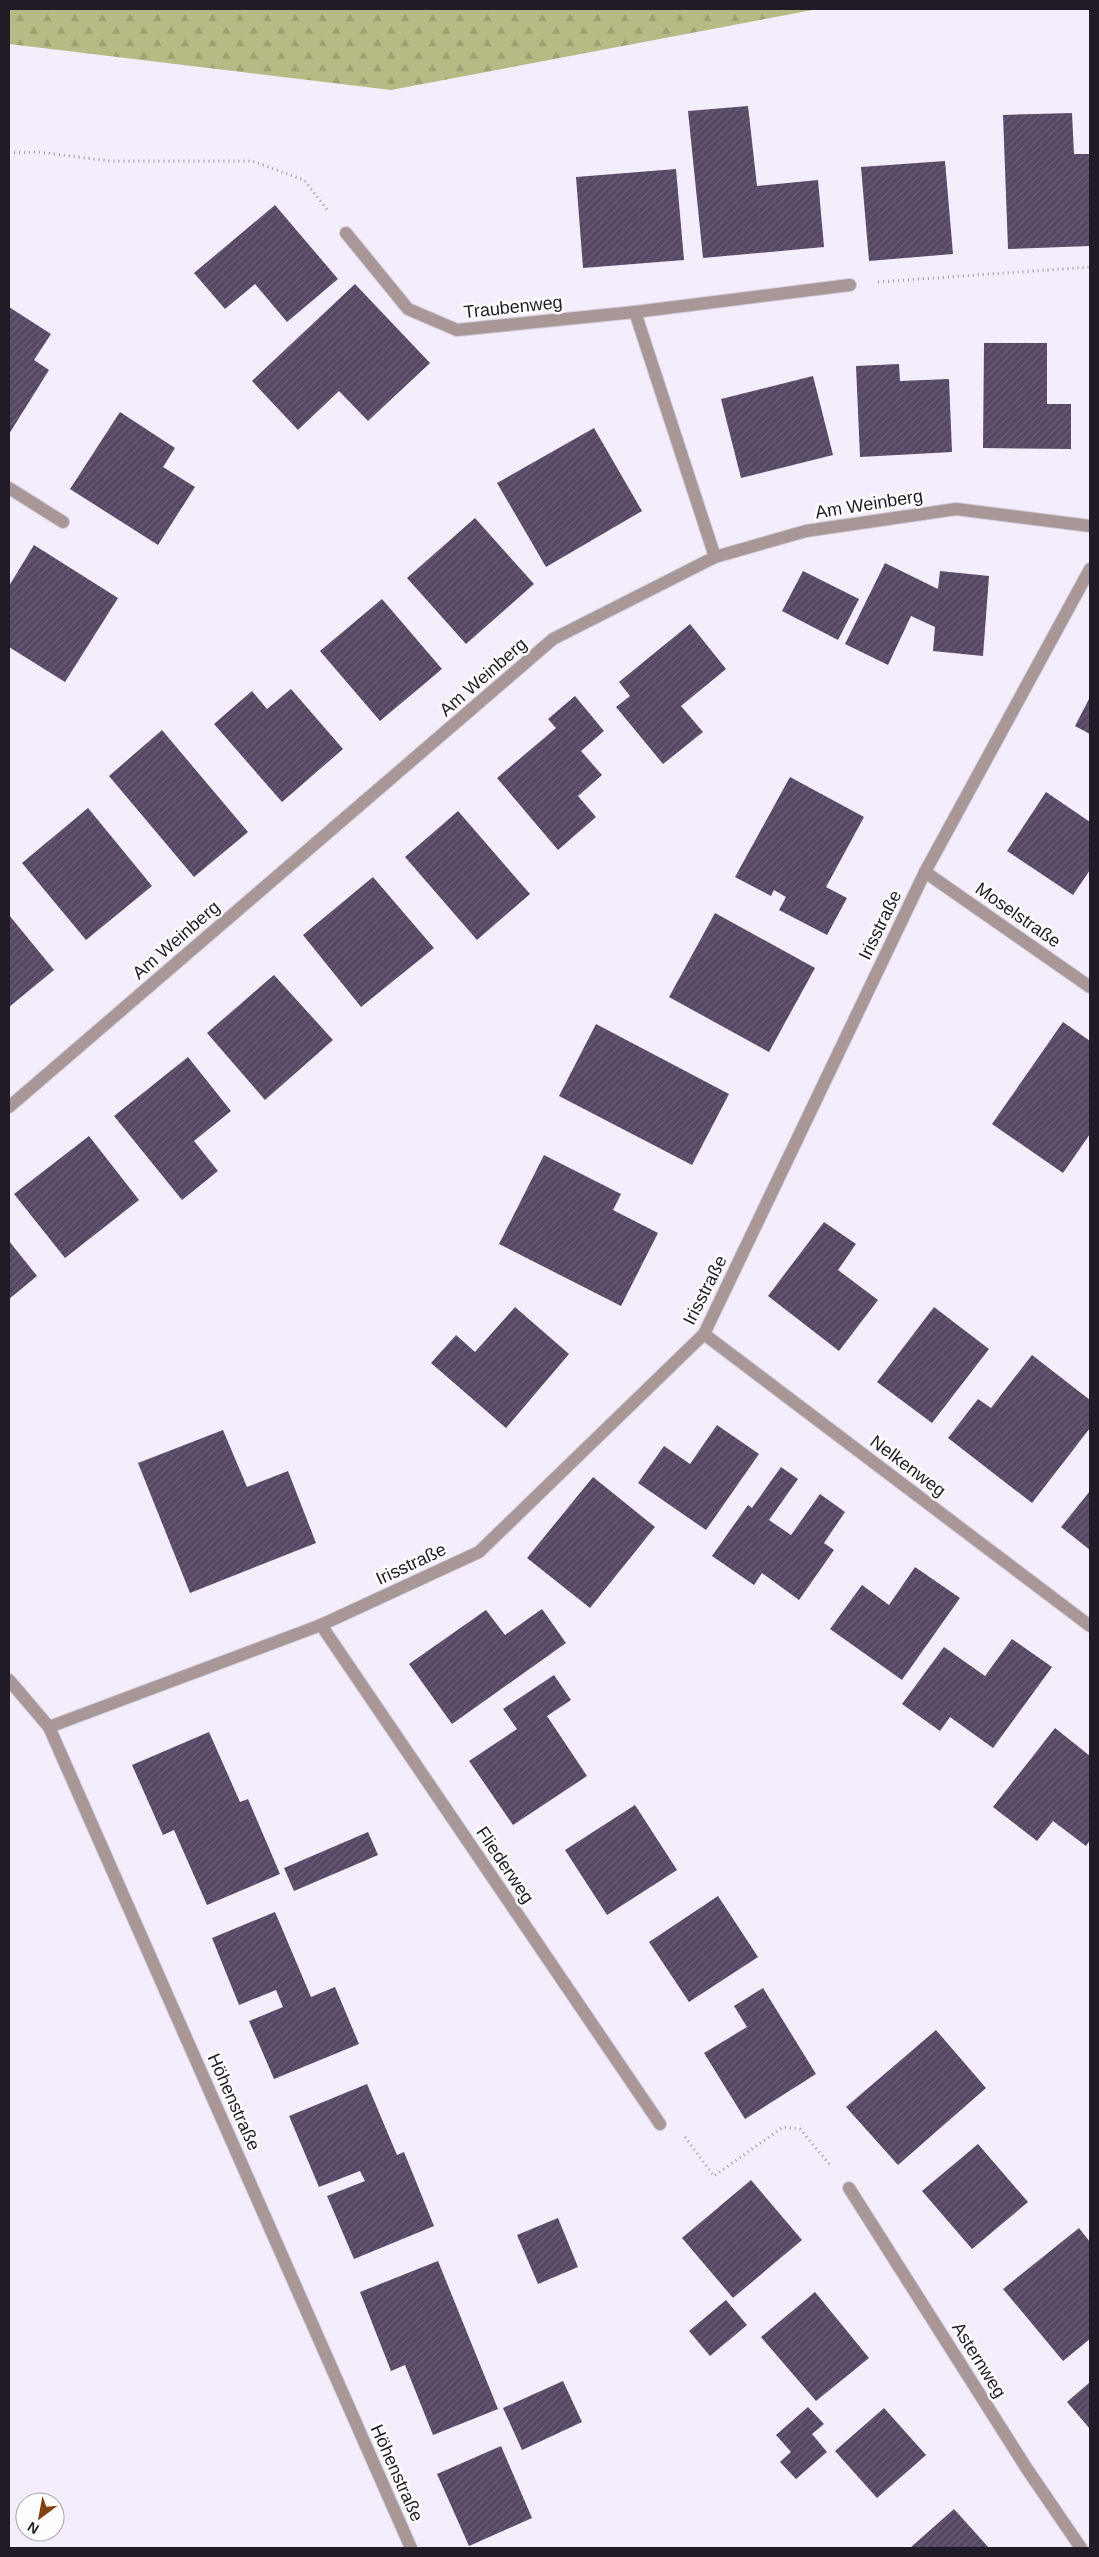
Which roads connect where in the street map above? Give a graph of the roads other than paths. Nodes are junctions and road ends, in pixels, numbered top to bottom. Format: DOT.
graph roads {
  1 [pos="346,233"];
  2 [pos="850,284"];
  3 [pos="635,312"];
  4 [pos="9,488"];
  5 [pos="63,522"];
  6 [pos="1090,526"];
  7 [pos="715,556"];
  8 [pos="1090,569"];
  9 [pos="925,872"];
  10 [pos="1090,987"];
  11 [pos="9,1107"];
  12 [pos="704,1334"];
  13 [pos="321,1625"];
  14 [pos="1090,1626"];
  15 [pos="9,1680"];
  16 [pos="49,1727"];
  17 [pos="660,2124"];
  18 [pos="849,2188"];
  19 [pos="411,2548"];
  20 [pos="1081,2548"];
  1 -- 3 [label="street, Traubenweg"];
  2 -- 3 [label="street, Traubenweg"];
  3 -- 7 [label="street"];
  4 -- 5 [label="street"];
  6 -- 7 [label="street, Am Weinberg"];
  7 -- 11 [label="street, Am Weinberg"];
  8 -- 9 [label="street, Irisstraße"];
  9 -- 10 [label="street, Moselstraße"];
  9 -- 12 [label="street, Irisstraße"];
  12 -- 13 [label="street, Irisstraße"];
  12 -- 14 [label="street, Nelkenweg"];
  13 -- 16 [label="street, Irisstraße"];
  13 -- 17 [label="street, Fliederweg"];
  15 -- 16 [label="street, Höhenstraße"];
  16 -- 19 [label="street, Höhenstraße"];
  18 -- 20 [label="street, Asternweg"];
}
